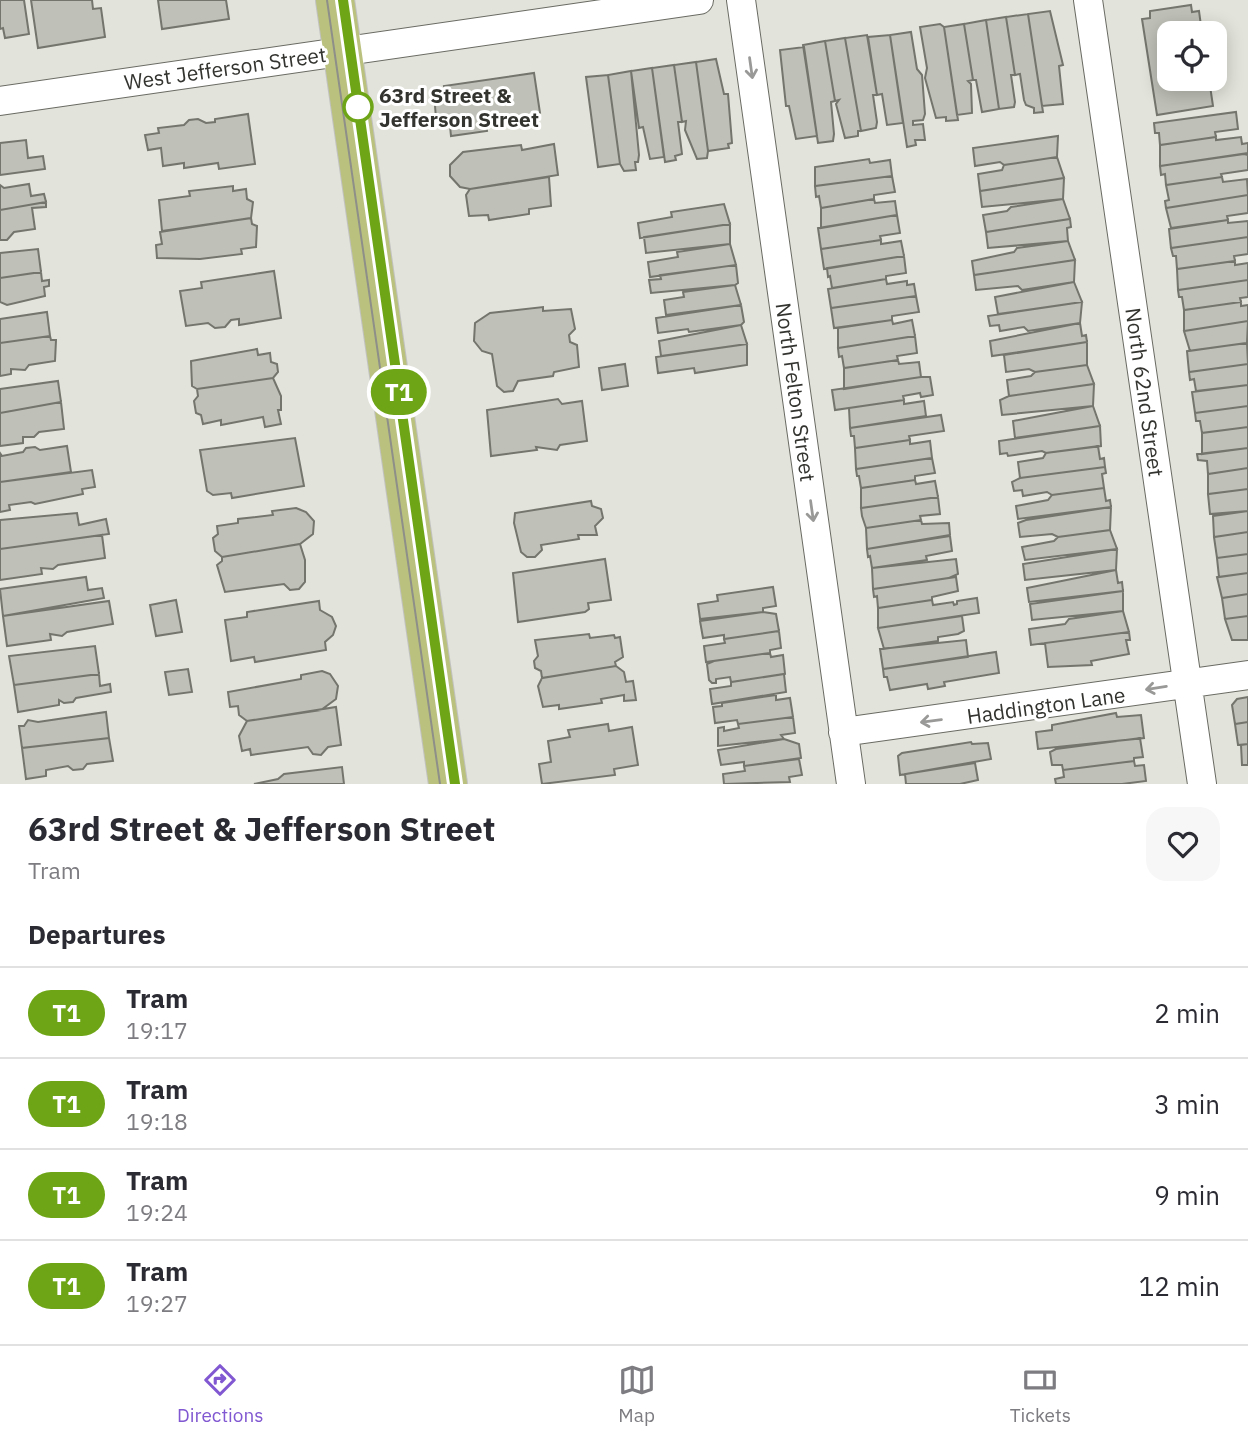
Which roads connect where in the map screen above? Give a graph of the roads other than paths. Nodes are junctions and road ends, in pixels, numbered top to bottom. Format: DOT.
graph roads {
  1 [pos="335,0"];
  2 [pos="699,0"];
  3 [pos="741,0"];
  4 [pos="1088,0"];
  5 [pos="343,51"];
  6 [pos="0,101"];
  7 [pos="1248,675"];
  8 [pos="1188,683"];
  9 [pos="843,732"];
  10 [pos="448,784"];
  11 [pos="851,784"];
  12 [pos="1202,784"];
  1 -- 5 [label="main road"];
  2 -- 5 [label="street, West Jefferson Street"];
  3 -- 9 [label="street, North Felton Street, one-way"];
  4 -- 8 [label="street, North 62nd Street"];
  5 -- 6 [label="street, West Jefferson Street"];
  5 -- 10 [label="main road"];
  7 -- 8 [label="street, Haddington Lane"];
  8 -- 9 [label="street, Haddington Lane, one-way"];
  8 -- 12 [label="street, North 62nd Street"];
  9 -- 11 [label="street, North Felton Street"];
}
